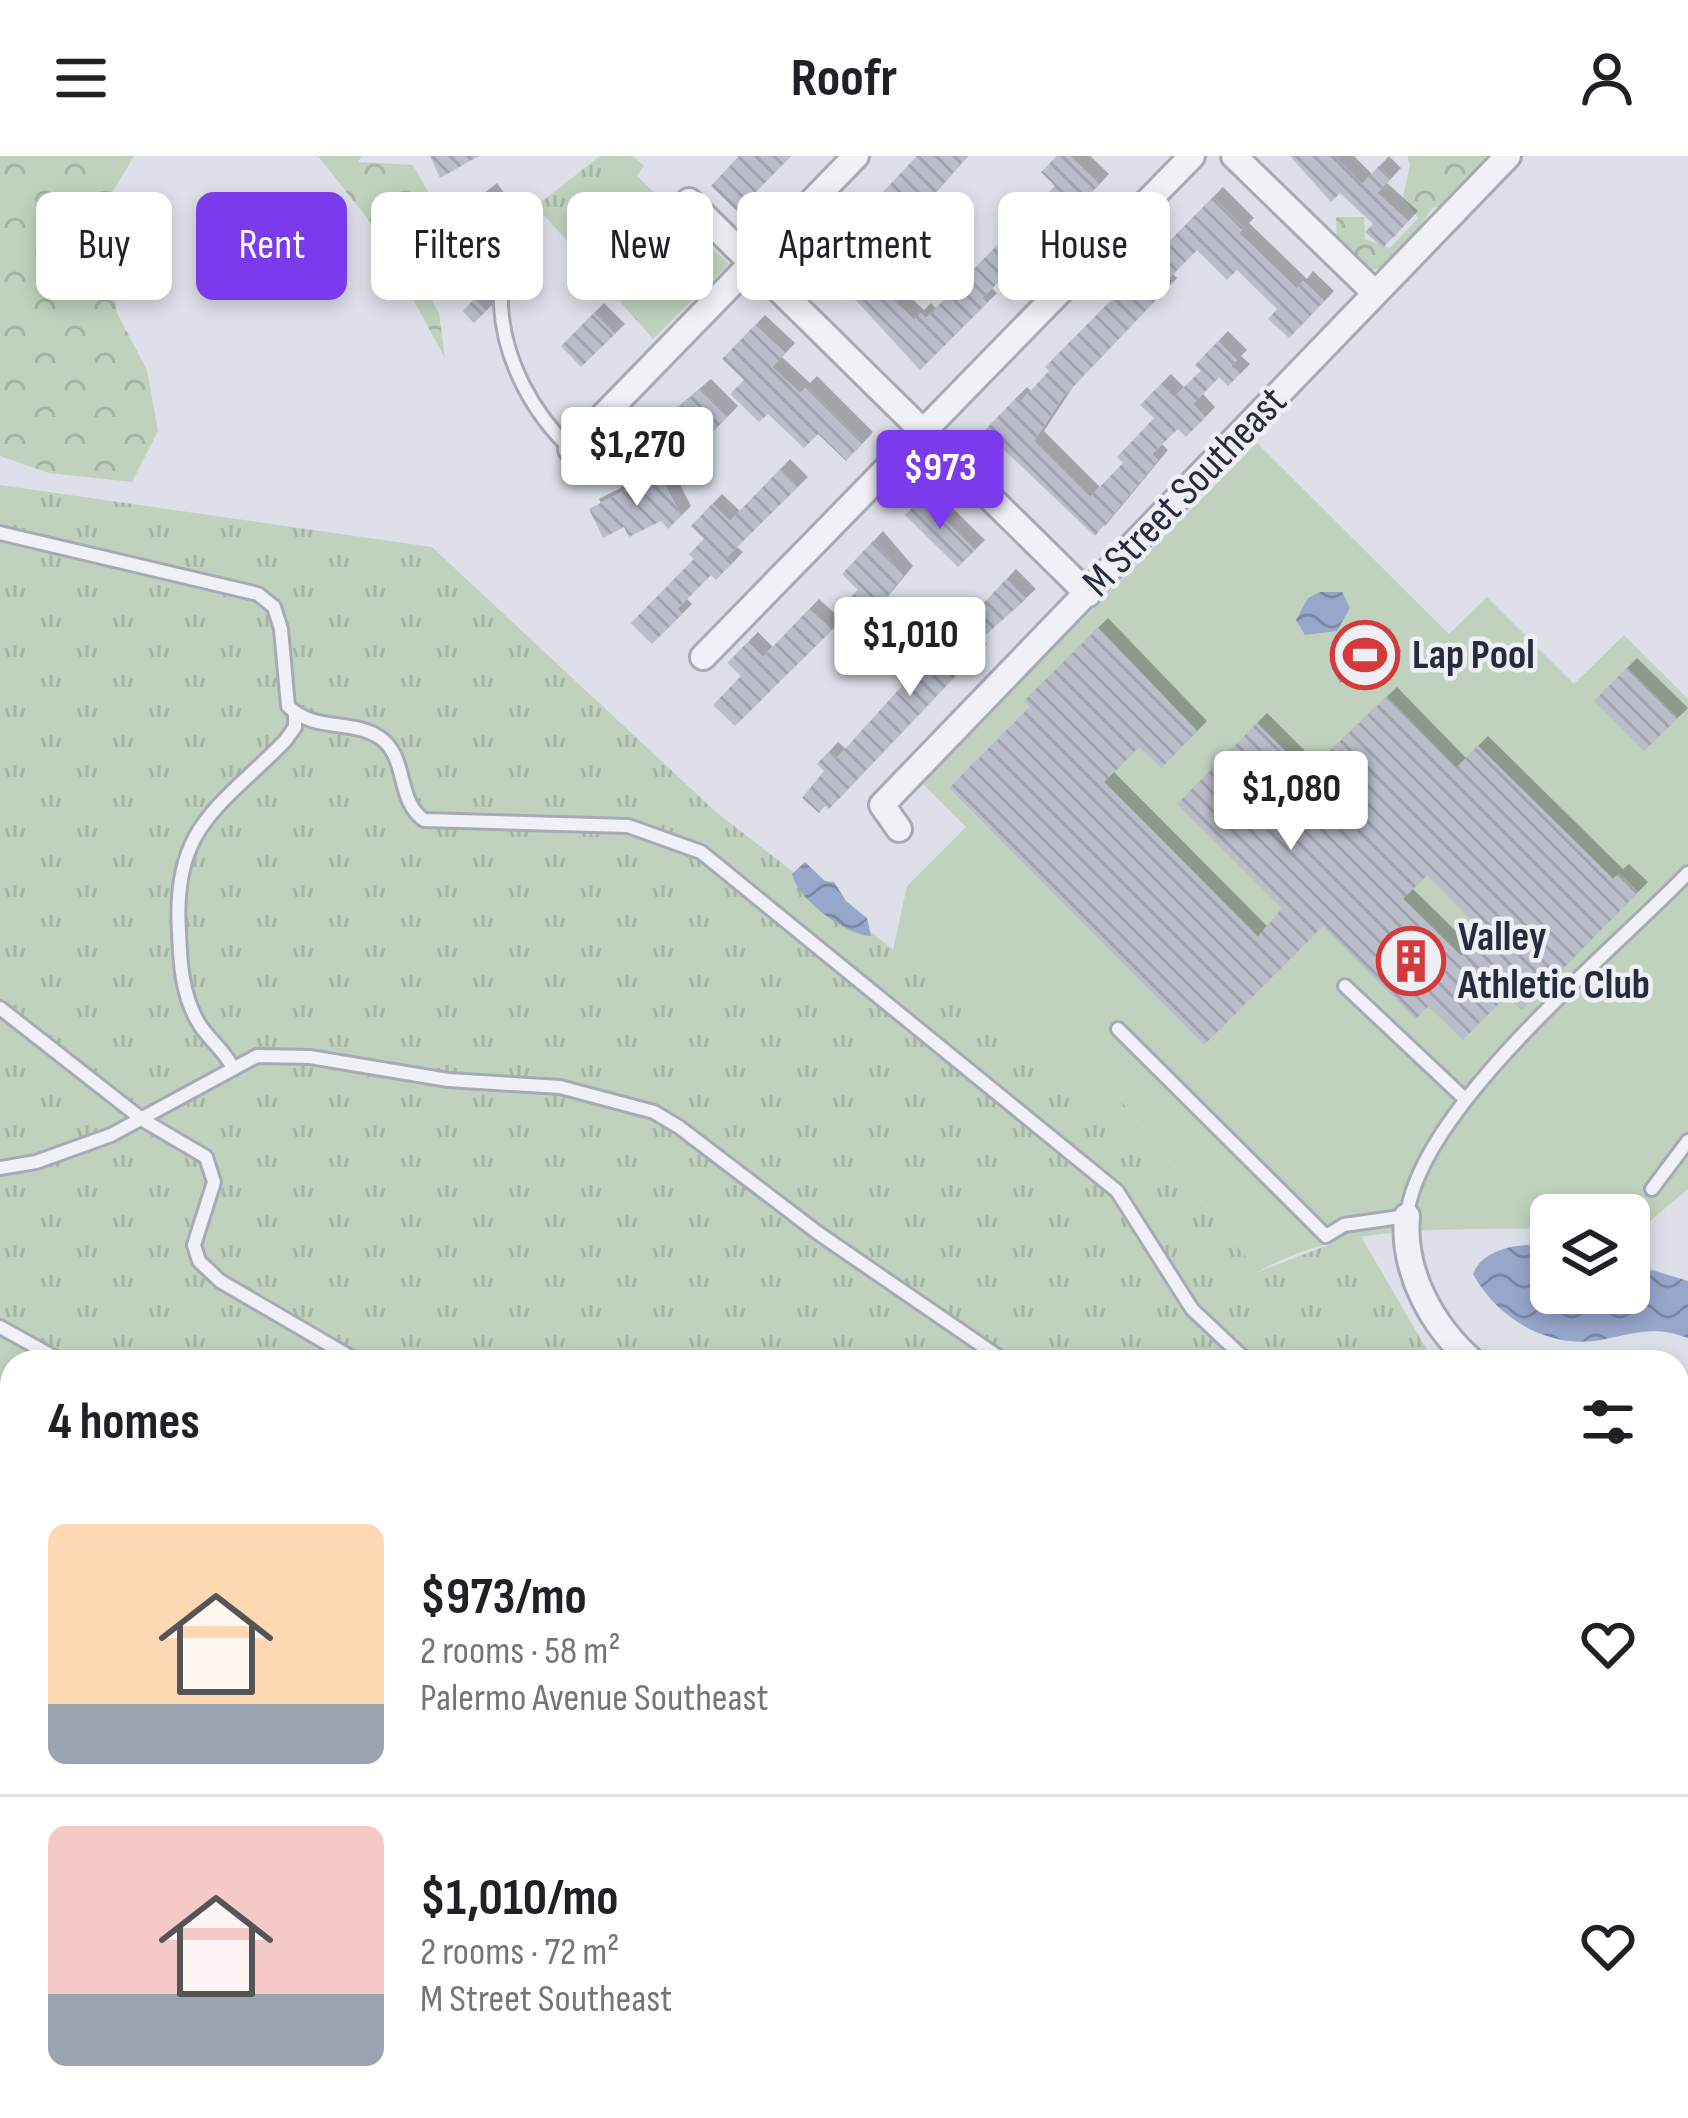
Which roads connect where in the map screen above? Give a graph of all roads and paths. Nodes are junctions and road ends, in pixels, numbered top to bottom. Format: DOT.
graph roads {
  1 [pos="856,156"];
  2 [pos="1192,156"];
  3 [pos="1234,156"];
  4 [pos="1508,156"];
  5 [pos="821,192"];
  6 [pos="713,224"];
  7 [pos="737,247"];
  8 [pos="737,277"];
  9 [pos="1375,293"];
  10 [pos="502,300"];
  11 [pos="790,300"];
  12 [pos="926,434"];
  13 [pos="571,449"];
  14 [pos="0,533"];
  15 [pos="1088,594"];
  16 [pos="703,657"];
  17 [pos="295,712"];
  18 [pos="899,829"];
  19 [pos="1688,873"];
  20 [pos="1345,986"];
  21 [pos="0,1008"];
  22 [pos="1118,1029"];
  23 [pos="232,1066"];
  24 [pos="1466,1100"];
  25 [pos="143,1120"];
  26 [pos="1688,1142"];
  27 [pos="0,1168"];
  28 [pos="1652,1189"];
  29 [pos="1407,1216"];
  30 [pos="0,1327"];
  31 [pos="41,1350"];
  32 [pos="339,1350"];
  33 [pos="989,1350"];
  34 [pos="1235,1350"];
  35 [pos="1461,1350"];
  1 -- 5 [label="street"];
  2 -- 12 [label="street"];
  3 -- 9 [label="street"];
  4 -- 9 [label="street, M Street Southeast"];
  6 -- 7 [label="street"];
  8 -- 13 [label="street"];
  9 -- 15 [label="street, M Street Southeast"];
  10 -- 13 [label="lane"];
  11 -- 12 [label="street"];
  12 -- 15 [label="street"];
  12 -- 16 [label="street"];
  14 -- 17 [label="lane"];
  15 -- 18 [label="street, M Street Southeast"];
  17 -- 23 [label="lane"];
  17 -- 34 [label="lane"];
  19 -- 24 [label="lane"];
  20 -- 24 [label="lane"];
  21 -- 25 [label="lane"];
  22 -- 29 [label="lane"];
  23 -- 25 [label="lane"];
  23 -- 33 [label="lane"];
  24 -- 29 [label="lane"];
  25 -- 27 [label="lane"];
  25 -- 32 [label="lane"];
  26 -- 28 [label="lane"];
  29 -- 35 [label="street"];
  30 -- 31 [label="lane"];
}
